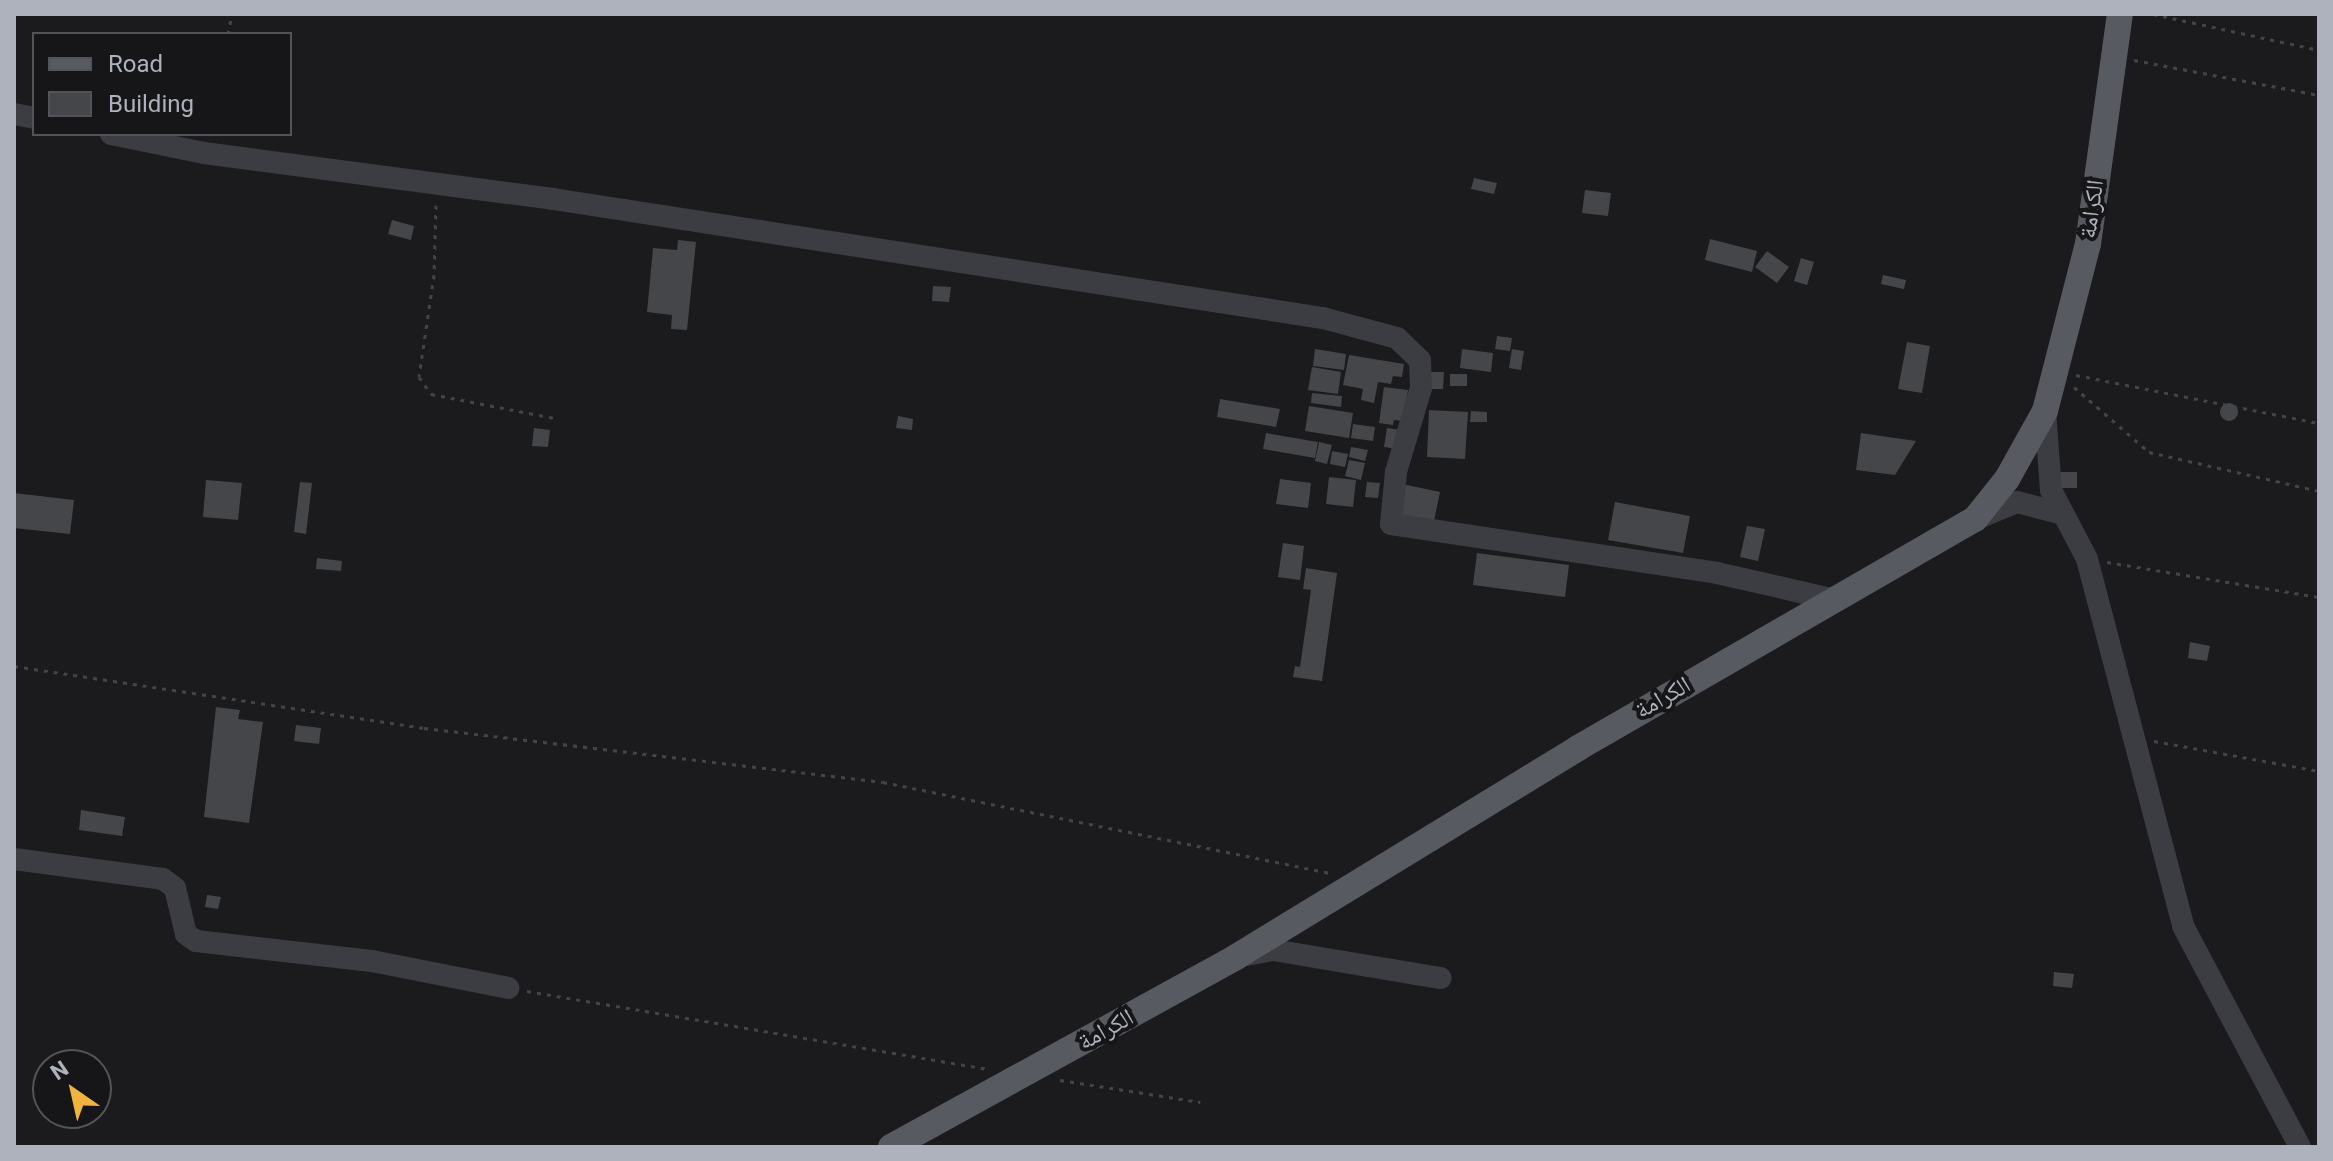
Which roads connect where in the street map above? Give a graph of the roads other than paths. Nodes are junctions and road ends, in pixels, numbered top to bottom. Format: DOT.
graph roads {
  1 [pos="2120,14"];
  2 [pos="121,136"];
  3 [pos="2045,411"];
  4 [pos="2063,514"];
  5 [pos="1975,519"];
  6 [pos="1831,599"];
  7 [pos="14,859"];
  8 [pos="1236,957"];
  9 [pos="1441,978"];
  10 [pos="508,988"];
  11 [pos="891,1147"];
  12 [pos="2300,1147"];
  1 -- 3 [label="main road, الكرامة"];
  2 -- 6 [label="street"];
  3 -- 4 [label="street"];
  3 -- 5 [label="main road, الكرامة"];
  4 -- 5 [label="street"];
  4 -- 12 [label="street"];
  5 -- 6 [label="main road, الكرامة"];
  6 -- 8 [label="main road, الكرامة"];
  7 -- 10 [label="street"];
  8 -- 9 [label="street"];
  8 -- 11 [label="main road, الكرامة"];
}
